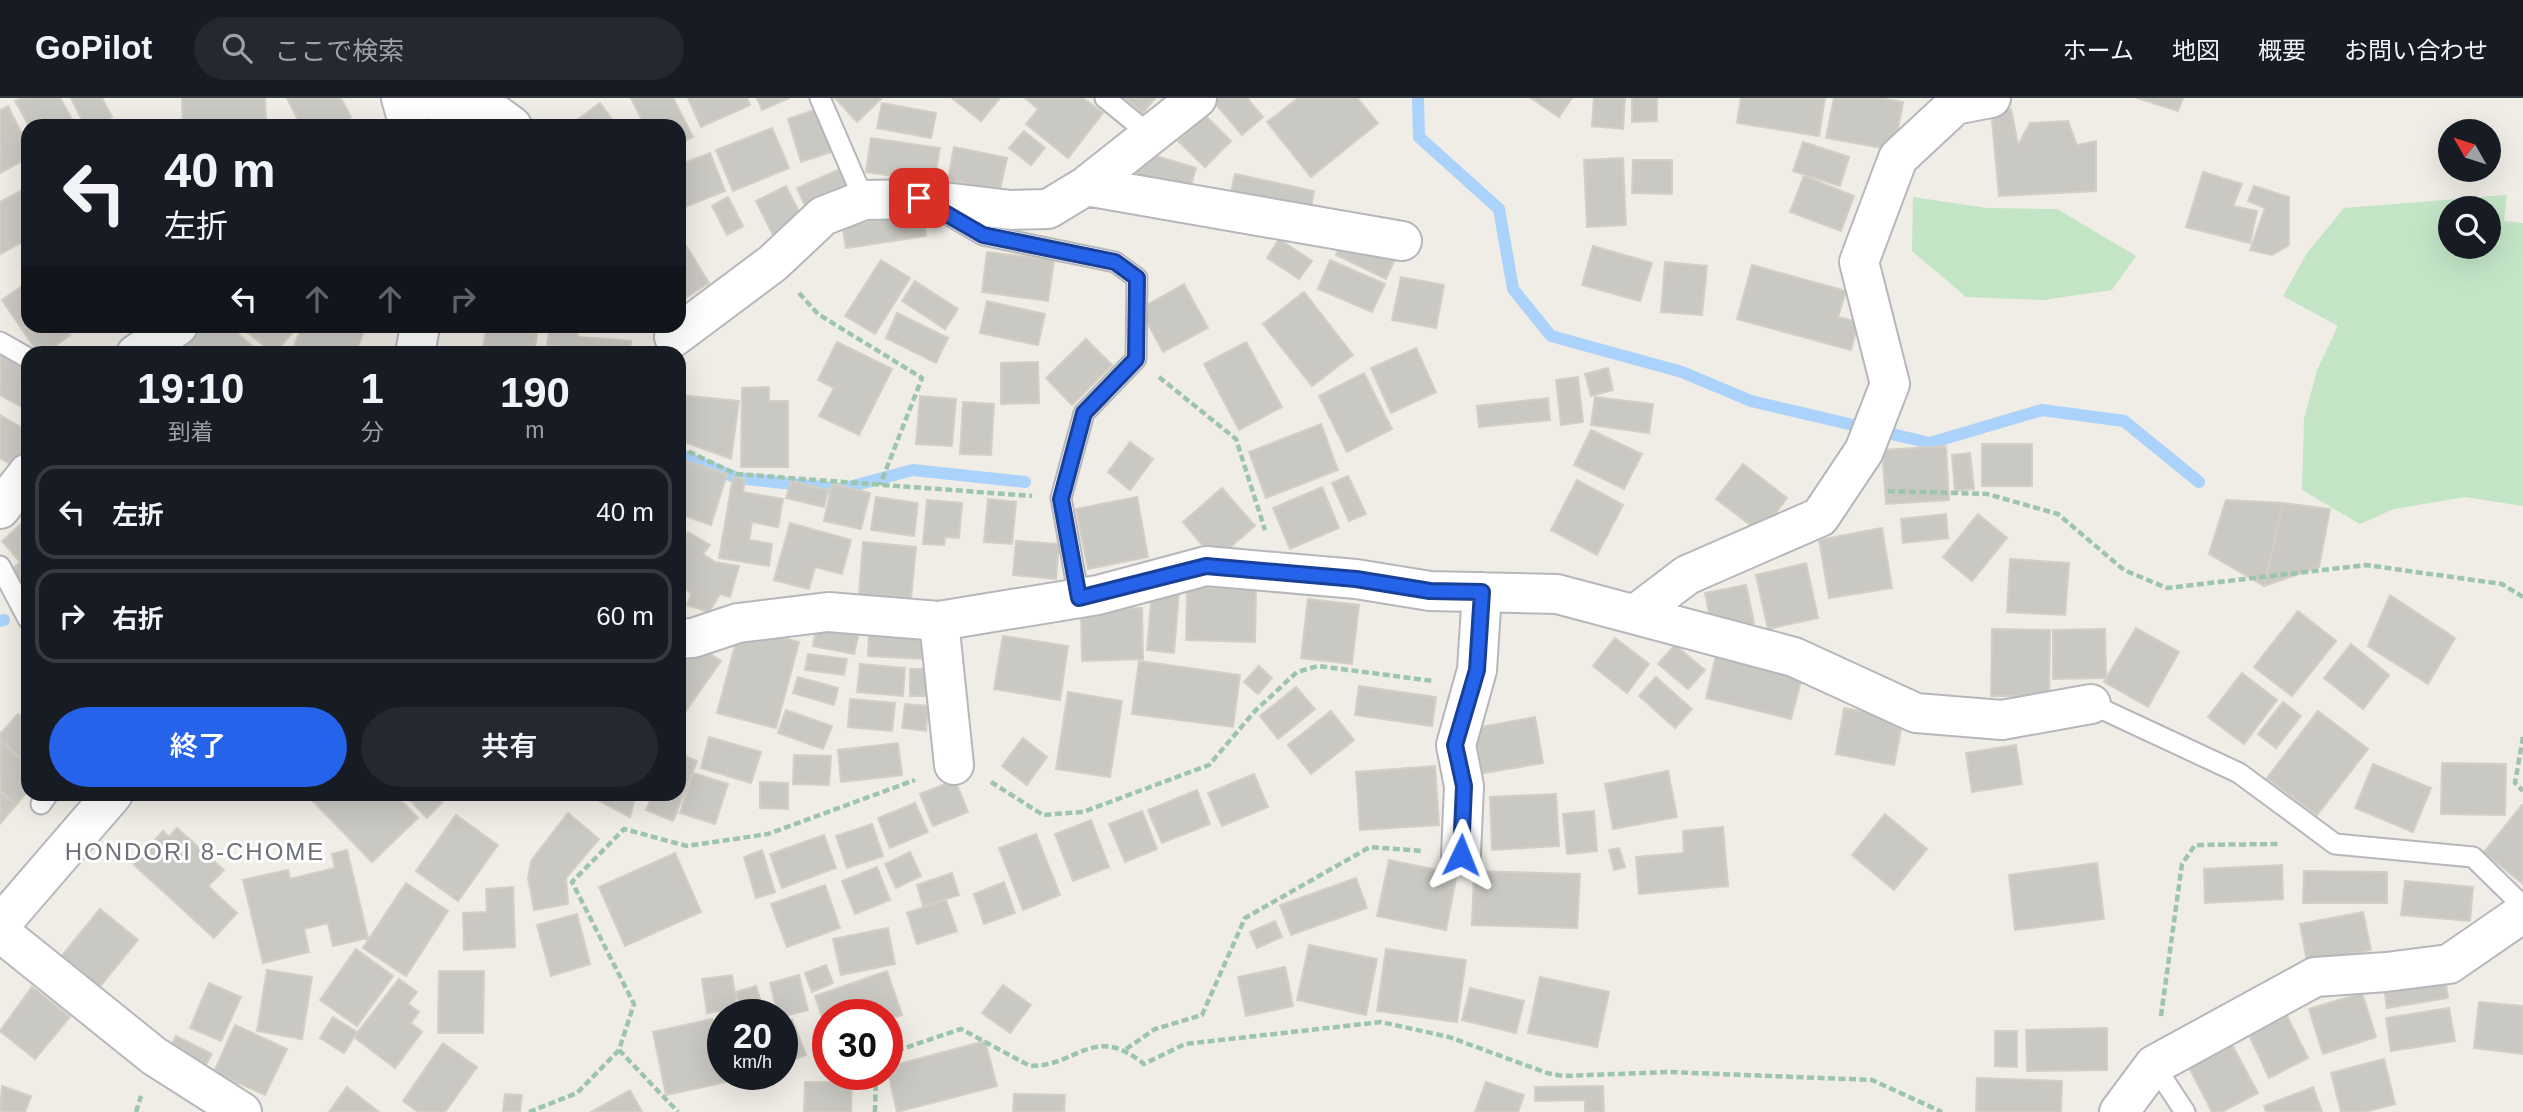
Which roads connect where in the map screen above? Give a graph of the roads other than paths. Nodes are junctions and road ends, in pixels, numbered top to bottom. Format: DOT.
graph roads {
  1 [pos="401,98"];
  2 [pos="414,98"];
  3 [pos="820,98"];
  4 [pos="1105,98"];
  5 [pos="1197,98"];
  6 [pos="1991,98"];
  7 [pos="407,119"];
  8 [pos="502,119"];
  9 [pos="1149,134"];
  10 [pos="1086,186"];
  11 [pos="919,198"];
  12 [pos="864,200"];
  13 [pos="1402,242"];
  14 [pos="686,327"];
  15 [pos="168,333"];
  16 [pos="0,342"];
  17 [pos="148,346"];
  18 [pos="21,354"];
  19 [pos="21,482"];
  20 [pos="0,509"];
  21 [pos="0,566"];
  22 [pos="1482,592"];
  23 [pos="1079,598"];
  24 [pos="21,606"];
  25 [pos="1637,613"];
  26 [pos="939,621"];
  27 [pos="686,638"];
  28 [pos="2091,704"];
  29 [pos="954,765"];
  30 [pos="107,801"];
  31 [pos="1461,855"];
  32 [pos="2523,906"];
  33 [pos="2523,913"];
  34 [pos="0,925"];
  35 [pos="0,932"];
  36 [pos="2154,1065"];
  37 [pos="242,1112"];
  38 [pos="2119,1112"];
  39 [pos="2185,1112"];
  1 -- 7 [label="street"];
  2 -- 8 [label="street"];
  3 -- 12 [label="lane"];
  4 -- 9 [label="lane"];
  5 -- 9 [label="street"];
  6 -- 25 [label="street"];
  9 -- 10 [label="street"];
  10 -- 11 [label="street"];
  10 -- 13 [label="street"];
  11 -- 12 [label="street"];
  11 -- 23 [label="lane"];
  12 -- 14 [label="street"];
  15 -- 17 [label="street"];
  16 -- 18 [label="lane"];
  19 -- 20 [label="street"];
  21 -- 24 [label="lane"];
  22 -- 23 [label="street"];
  22 -- 25 [label="street"];
  22 -- 31 [label="street"];
  23 -- 26 [label="street"];
  25 -- 28 [label="street"];
  26 -- 27 [label="street"];
  26 -- 29 [label="street"];
  28 -- 32 [label="lane"];
  30 -- 34 [label="street"];
  33 -- 36 [label="street"];
  35 -- 37 [label="street"];
  36 -- 38 [label="street"];
  36 -- 39 [label="lane"];
}
